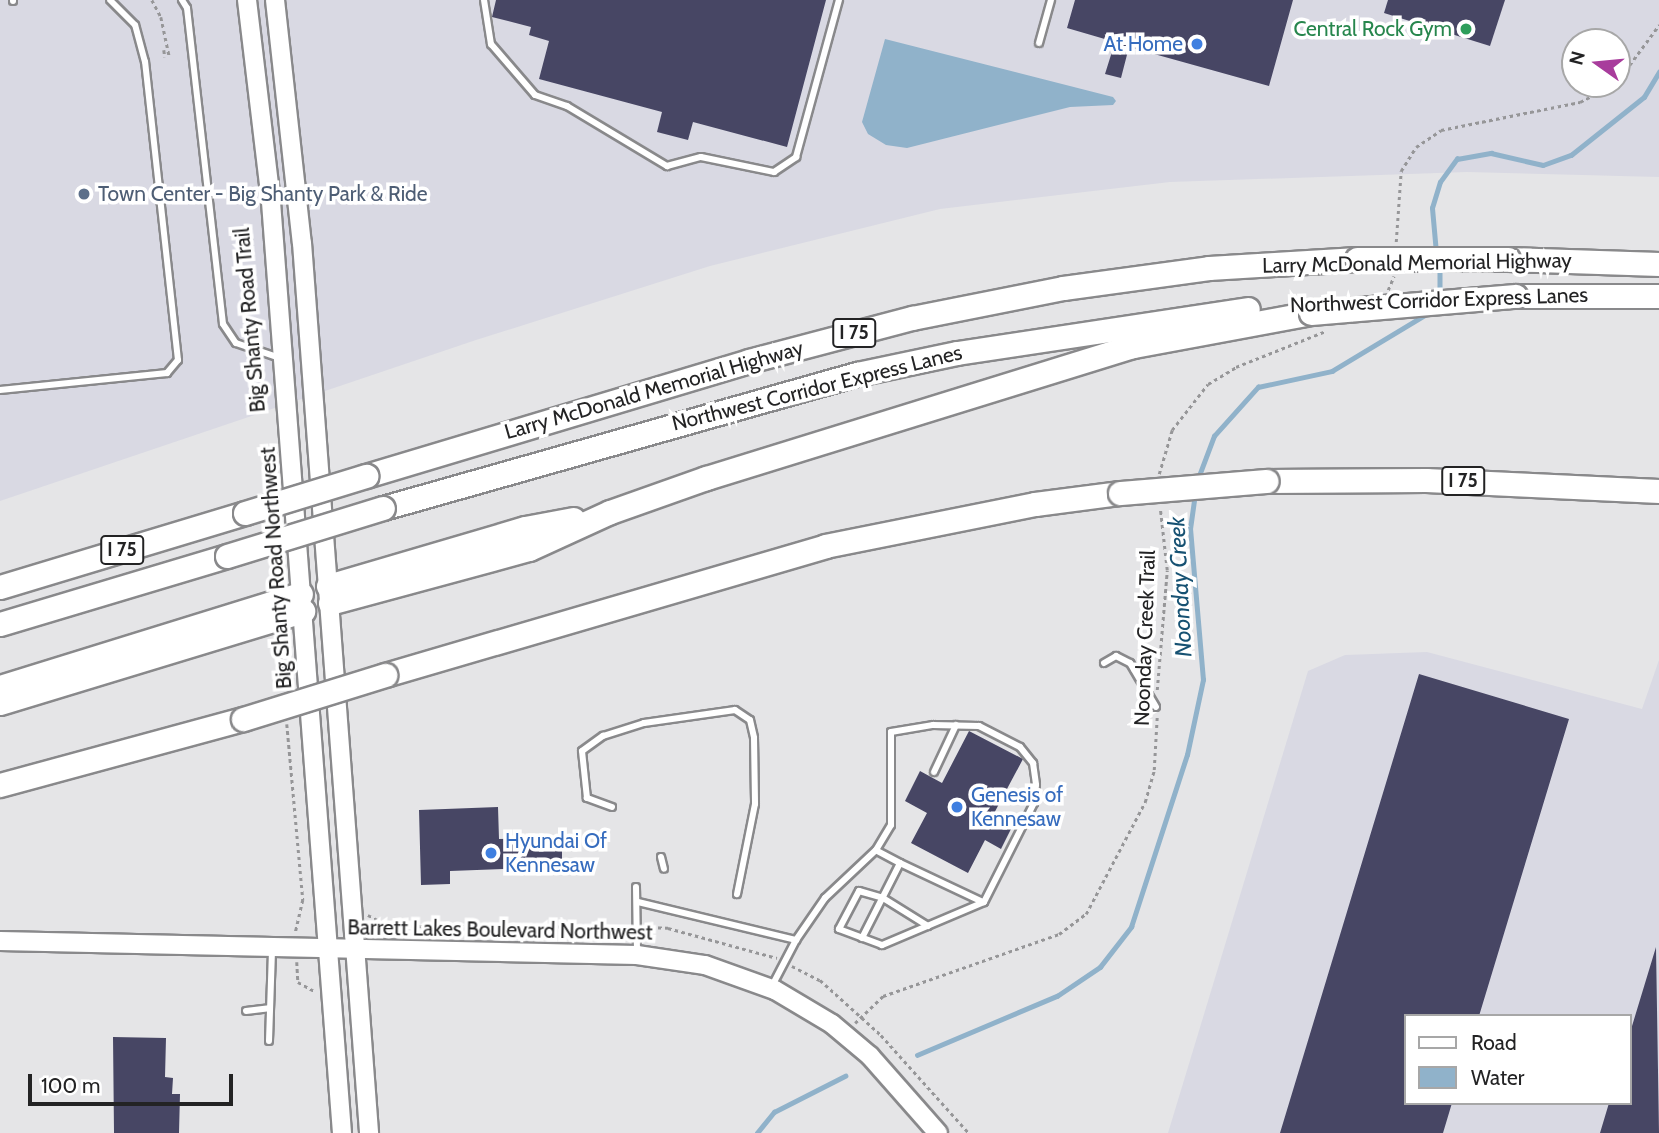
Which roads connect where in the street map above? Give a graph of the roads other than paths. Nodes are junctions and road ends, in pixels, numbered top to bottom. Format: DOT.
graph roads {
  1 [pos="110,0"];
  2 [pos="182,0"];
  3 [pos="247,0"];
  4 [pos="275,0"];
  5 [pos="484,0"];
  6 [pos="839,0"];
  7 [pos="1051,0"];
  8 [pos="1039,43"];
  9 [pos="1659,264"];
  10 [pos="1659,296"];
  11 [pos="1314,307"];
  12 [pos="284,359"];
  13 [pos="0,390"];
  14 [pos="1659,491"];
  15 [pos="0,587"];
  16 [pos="329,594"];
  17 [pos="302,602"];
  18 [pos="0,624"];
  19 [pos="1104,663"];
  20 [pos="0,687"];
  21 [pos="0,703"];
  22 [pos="1156,707"];
  23 [pos="956,725"];
  24 [pos="934,772"];
  25 [pos="0,785"];
  26 [pos="612,807"];
  27 [pos="876,850"];
  28 [pos="661,857"];
  29 [pos="900,863"];
  30 [pos="664,869"];
  31 [pos="636,887"];
  32 [pos="737,894"];
  33 [pos="883,898"];
  34 [pos="638,902"];
  35 [pos="984,902"];
  36 [pos="928,926"];
  37 [pos="862,938"];
  38 [pos="796,940"];
  39 [pos="0,941"];
  40 [pos="272,947"];
  41 [pos="328,949"];
  42 [pos="355,950"];
  43 [pos="637,955"];
  44 [pos="771,988"];
  45 [pos="269,1008"];
  46 [pos="246,1011"];
  47 [pos="269,1041"];
  48 [pos="342,1133"];
  49 [pos="369,1133"];
  50 [pos="938,1133"];
  1 -- 13 [label="lane"];
  2 -- 12 [label="lane"];
  3 -- 12 [label="street, Big Shanty Road Northwest"];
  4 -- 16 [label="street"];
  5 -- 6 [label="lane"];
  7 -- 8 [label="lane"];
  9 -- 15 [label="highway, Larry McDonald Memorial Highway / I 75, bridge"];
  10 -- 11 [label="highway, Northwest Corridor Express Lanes, bridge"];
  11 -- 16 [label="highway"];
  11 -- 18 [label="highway, Northwest Corridor Express Lanes, bridge"];
  12 -- 17 [label="street, Big Shanty Road Northwest"];
  14 -- 25 [label="highway, I 75, bridge"];
  16 -- 17 [label="street"];
  16 -- 42 [label="street"];
  17 -- 20 [label="highway"];
  17 -- 21 [label="highway"];
  17 -- 41 [label="street, Big Shanty Road Northwest"];
  19 -- 22 [label="lane"];
  23 -- 24 [label="lane"];
  23 -- 27 [label="lane"];
  23 -- 35 [label="lane"];
  26 -- 32 [label="lane"];
  27 -- 29 [label="lane"];
  27 -- 38 [label="lane"];
  28 -- 30 [label="lane"];
  29 -- 33 [label="lane"];
  29 -- 35 [label="lane"];
  31 -- 34 [label="lane"];
  33 -- 36 [label="lane"];
  33 -- 37 [label="lane"];
  33 -- 37 [label="lane"];
  34 -- 38 [label="lane"];
  34 -- 43 [label="lane"];
  35 -- 36 [label="lane"];
  36 -- 37 [label="lane"];
  38 -- 44 [label="lane"];
  39 -- 40 [label="street, Barrett Lakes Boulevard Northwest"];
  40 -- 41 [label="street, Barrett Lakes Boulevard Northwest"];
  40 -- 45 [label="lane"];
  41 -- 42 [label="street, Barrett Lakes Boulevard Northwest"];
  41 -- 48 [label="street, Big Shanty Road Northwest"];
  42 -- 43 [label="street, Barrett Lakes Boulevard Northwest"];
  42 -- 49 [label="street"];
  43 -- 44 [label="street, Barrett Lakes Boulevard Northwest"];
  44 -- 50 [label="street, Barrett Lakes Boulevard Northwest"];
  45 -- 46 [label="lane"];
  45 -- 47 [label="lane"];
}
